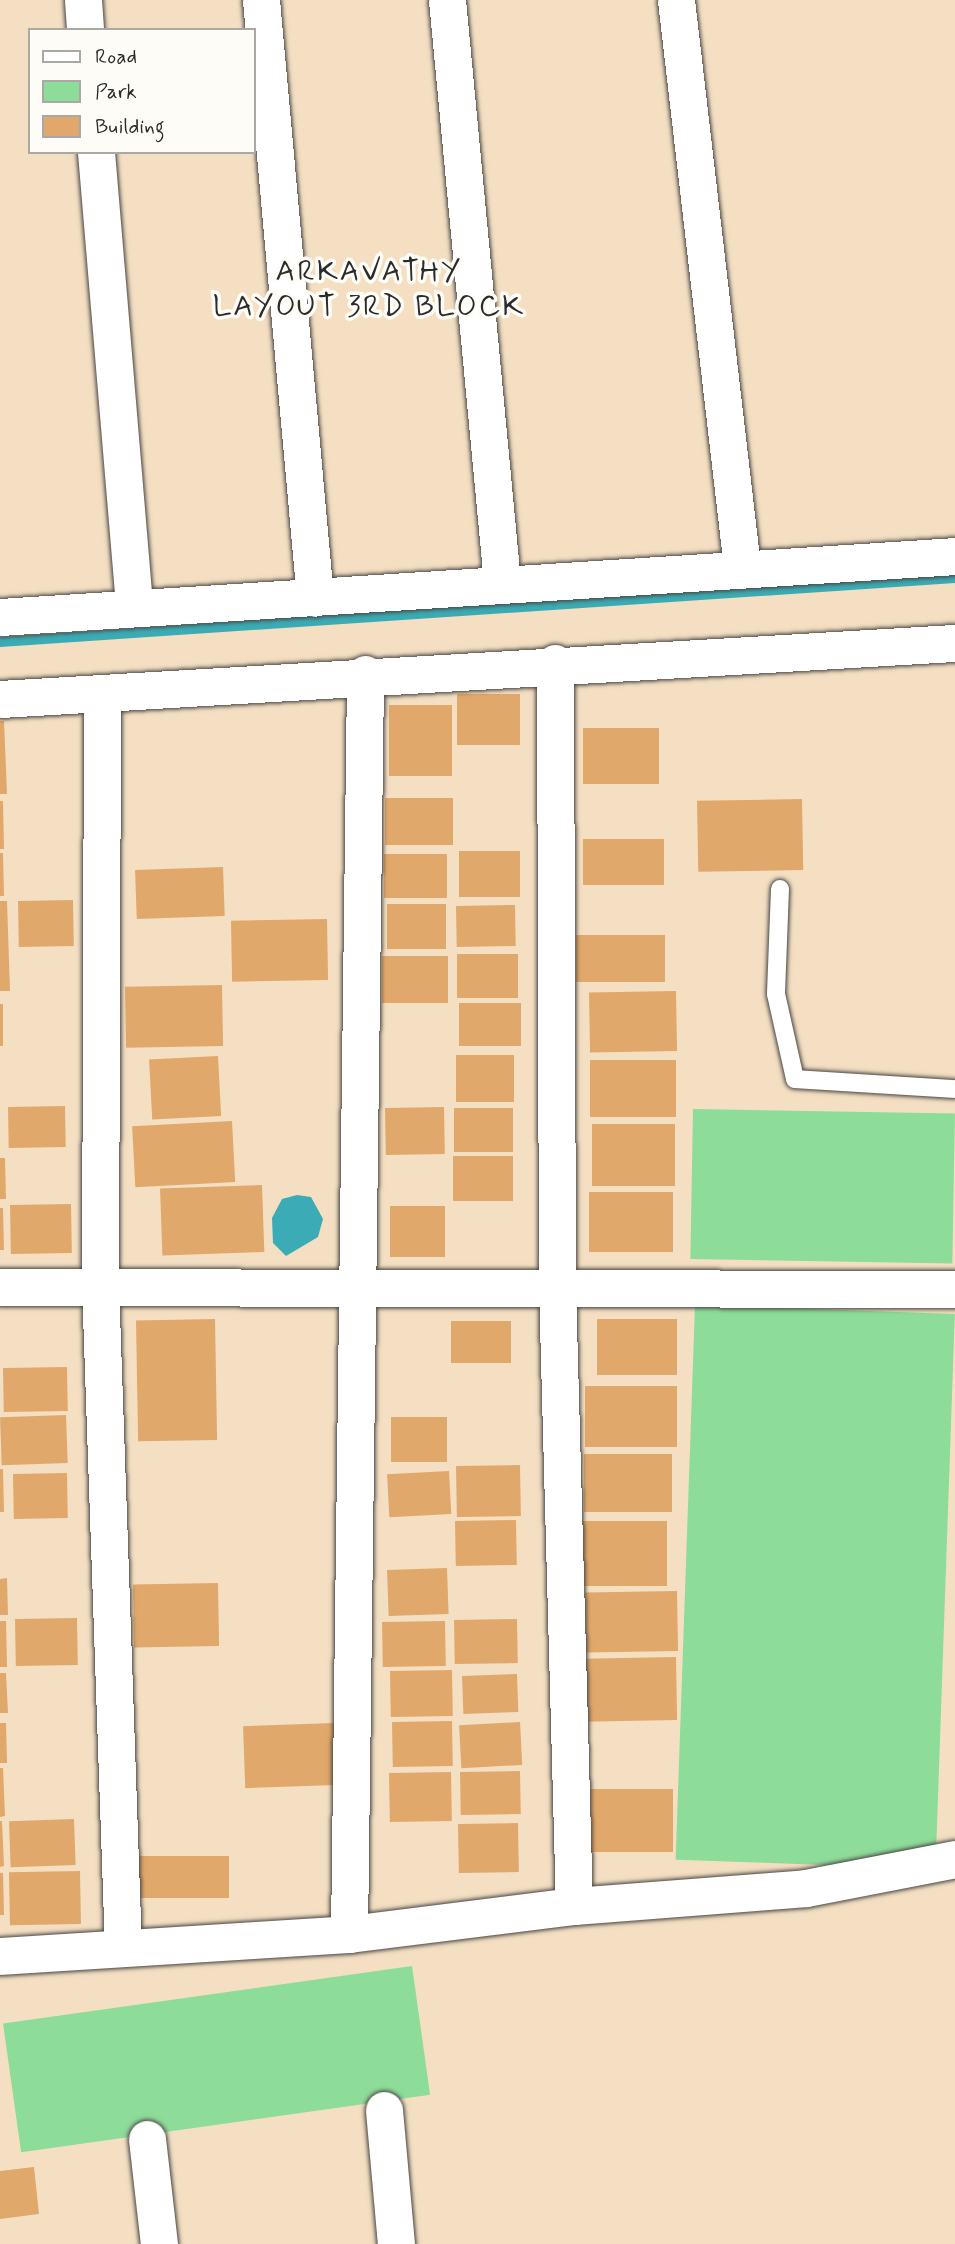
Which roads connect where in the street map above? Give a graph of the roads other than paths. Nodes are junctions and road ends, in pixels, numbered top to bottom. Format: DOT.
graph roads {
  1 [pos="83,0"];
  2 [pos="261,0"];
  3 [pos="447,0"];
  4 [pos="676,0"];
  5 [pos="85,28"];
  6 [pos="96,154"];
  7 [pos="955,556"];
  8 [pos="742,566"];
  9 [pos="502,582"];
  10 [pos="315,598"];
  11 [pos="134,607"];
  12 [pos="0,617"];
  13 [pos="955,643"];
  14 [pos="555,663"];
  15 [pos="365,674"];
  16 [pos="102,695"];
  17 [pos="0,699"];
  18 [pos="780,889"];
  19 [pos="955,1089"];
  20 [pos="100,1284"];
  21 [pos="0,1287"];
  22 [pos="557,1287"];
  23 [pos="355,1289"];
  24 [pos="955,1289"];
  25 [pos="955,1859"];
  26 [pos="574,1906"];
  27 [pos="349,1934"];
  28 [pos="123,1948"];
  29 [pos="0,1956"];
  30 [pos="384,2110"];
  31 [pos="147,2139"];
  32 [pos="159,2244"];
  33 [pos="396,2244"];
  1 -- 5 [label="street"];
  2 -- 10 [label="street"];
  3 -- 9 [label="street"];
  4 -- 8 [label="street"];
  6 -- 11 [label="street"];
  7 -- 8 [label="street"];
  8 -- 9 [label="street"];
  9 -- 10 [label="street"];
  10 -- 11 [label="street"];
  11 -- 12 [label="street"];
  13 -- 14 [label="street"];
  14 -- 15 [label="street"];
  14 -- 22 [label="street"];
  15 -- 16 [label="street"];
  15 -- 23 [label="street"];
  16 -- 17 [label="street"];
  16 -- 20 [label="street"];
  18 -- 19 [label="lane"];
  20 -- 21 [label="street"];
  20 -- 23 [label="street"];
  20 -- 28 [label="street"];
  22 -- 23 [label="street"];
  22 -- 24 [label="street"];
  22 -- 26 [label="street"];
  23 -- 27 [label="street"];
  25 -- 26 [label="street"];
  26 -- 27 [label="street"];
  27 -- 28 [label="street"];
  28 -- 29 [label="street"];
  30 -- 33 [label="street"];
  31 -- 32 [label="street"];
}
